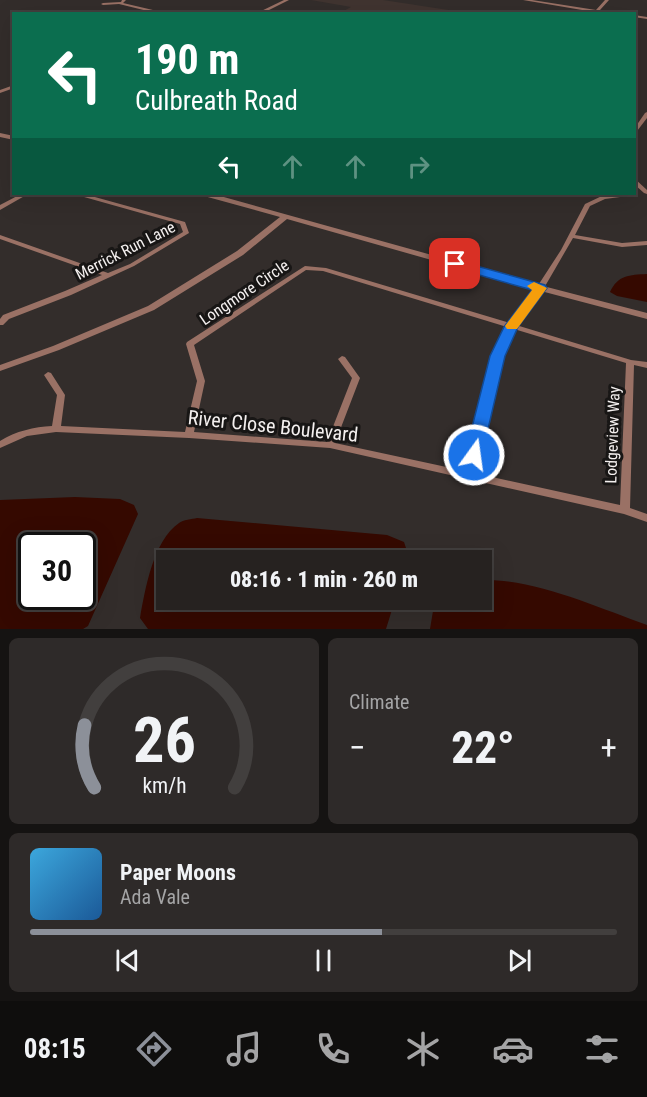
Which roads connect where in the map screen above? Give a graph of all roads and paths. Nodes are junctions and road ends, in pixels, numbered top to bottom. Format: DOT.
graph roads {
  1 [pos="286,0"];
  2 [pos="525,0"];
  3 [pos="607,0"];
  4 [pos="122,2"];
  5 [pos="103,4"];
  6 [pos="160,12"];
  7 [pos="261,12"];
  8 [pos="596,12"];
  9 [pos="647,114"];
  10 [pos="636,131"];
  11 [pos="23,195"];
  12 [pos="83,195"];
  13 [pos="211,195"];
  14 [pos="619,195"];
  15 [pos="0,208"];
  16 [pos="286,216"];
  17 [pos="571,236"];
  18 [pos="0,237"];
  19 [pos="647,243"];
  20 [pos="108,275"];
  21 [pos="540,288"];
  22 [pos="647,316"];
  23 [pos="0,322"];
  24 [pos="511,327"];
  25 [pos="342,359"];
  26 [pos="630,362"];
  27 [pos="647,364"];
  28 [pos="0,368"];
  29 [pos="48,375"];
  30 [pos="56,429"];
  31 [pos="189,435"];
  32 [pos="0,445"];
  33 [pos="330,446"];
  34 [pos="469,475"];
  35 [pos="625,510"];
  36 [pos="647,518"];
  1 -- 7 [label="street"];
  2 -- 8 [label="street"];
  3 -- 8 [label="street"];
  4 -- 5 [label="street"];
  4 -- 6 [label="street"];
  9 -- 10 [label="street"];
  11 -- 15 [label="street"];
  12 -- 20 [label="street, Merrick Run Lane"];
  13 -- 16 [label="street"];
  14 -- 17 [label="street"];
  16 -- 21 [label="street"];
  16 -- 28 [label="street"];
  17 -- 19 [label="street"];
  17 -- 21 [label="street"];
  18 -- 20 [label="street"];
  20 -- 23 [label="street, Merrick Run Lane"];
  21 -- 22 [label="street"];
  21 -- 24 [label="street"];
  24 -- 26 [label="street, Longmore Circle"];
  24 -- 31 [label="street, Longmore Circle"];
  24 -- 34 [label="street"];
  25 -- 33 [label="street"];
  26 -- 27 [label="street, Longmore Circle"];
  26 -- 35 [label="street, Lodgeview Way"];
  29 -- 30 [label="street"];
  30 -- 31 [label="street, River Close Boulevard"];
  30 -- 32 [label="street, River Close Boulevard"];
  31 -- 33 [label="street, River Close Boulevard"];
  33 -- 34 [label="street, River Close Boulevard"];
  34 -- 35 [label="street, River Close Boulevard"];
  35 -- 36 [label="street, River Close Boulevard"];
}
